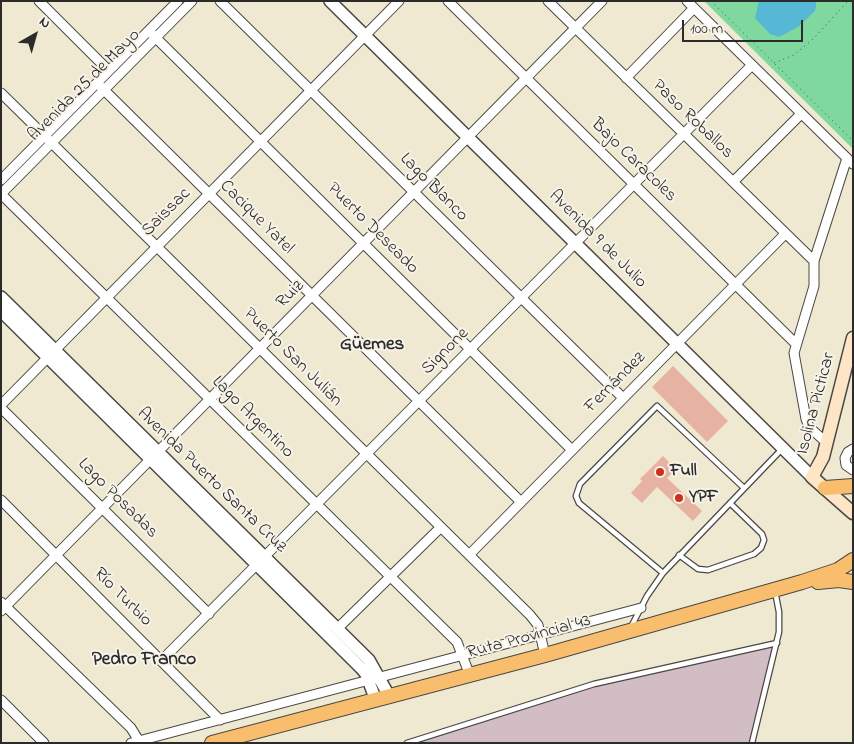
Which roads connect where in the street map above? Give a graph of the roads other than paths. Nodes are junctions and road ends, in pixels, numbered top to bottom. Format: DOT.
graph roads {
  1 [pos="39,1"];
  2 [pos="178,1"];
  3 [pos="192,1"];
  4 [pos="220,1"];
  5 [pos="330,1"];
  6 [pos="399,1"];
  7 [pos="448,1"];
  8 [pos="548,1"];
  9 [pos="602,1"];
  10 [pos="690,5"];
  11 [pos="576,28"];
  12 [pos="148,31"];
  13 [pos="366,35"];
  14 [pos="156,38"];
  15 [pos="752,65"];
  16 [pos="109,71"];
  17 [pos="526,78"];
  18 [pos="626,78"];
  19 [pos="97,83"];
  20 [pos="104,90"];
  21 [pos="310,90"];
  22 [pos="1,93"];
  23 [pos="801,114"];
  24 [pos="685,134"];
  25 [pos="45,136"];
  26 [pos="468,138"];
  27 [pos="260,142"];
  28 [pos="52,143"];
  29 [pos="850,161"];
  30 [pos="1,180"];
  31 [pos="733,182"];
  32 [pos="634,184"];
  33 [pos="414,193"];
  34 [pos="1,194"];
  35 [pos="209,194"];
  36 [pos="786,234"];
  37 [pos="364,244"];
  38 [pos="576,244"];
  39 [pos="157,246"];
  40 [pos="814,261"];
  41 [pos="736,284"];
  42 [pos="312,296"];
  43 [pos="1,297"];
  44 [pos="107,297"];
  45 [pos="522,298"];
  46 [pos="1,311"];
  47 [pos="853,338"];
  48 [pos="677,343"];
  49 [pos="796,344"];
  50 [pos="260,349"];
  51 [pos="470,350"];
  52 [pos="51,354"];
  53 [pos="623,398"];
  54 [pos="210,399"];
  55 [pos="419,402"];
  56 [pos="1,406"];
  57 [pos="827,443"];
  58 [pos="852,447"];
  59 [pos="783,448"];
  60 [pos="572,450"];
  61 [pos="367,454"];
  62 [pos="154,457"];
  63 [pos="853,470"];
  64 [pos="812,477"];
  65 [pos="853,486"];
  66 [pos="744,488"];
  67 [pos="824,488"];
  68 [pos="1,500"];
  69 [pos="521,502"];
  70 [pos="730,503"];
  71 [pos="839,503"];
  72 [pos="316,505"];
  73 [pos="104,508"];
  74 [pos="853,513"];
  75 [pos="853,522"];
  76 [pos="441,527"];
  77 [pos="56,555"];
  78 [pos="469,555"];
  79 [pos="679,555"];
  80 [pos="853,560"];
  81 [pos="261,562"];
  82 [pos="662,573"];
  83 [pos="390,577"];
  84 [pos="802,582"];
  85 [pos="853,582"];
  86 [pos="775,590"];
  87 [pos="3,607"];
  88 [pos="641,608"];
  89 [pos="209,614"];
  90 [pos="337,629"];
  91 [pos="630,630"];
  92 [pos="540,634"];
  93 [pos="777,643"];
  94 [pos="463,654"];
  95 [pos="545,654"];
  96 [pos="161,660"];
  97 [pos="469,673"];
  98 [pos="373,678"];
  99 [pos="382,696"];
  100 [pos="1,700"];
  101 [pos="220,720"];
  102 [pos="135,742"];
  103 [pos="44,743"];
  104 [pos="212,743"];
  105 [pos="407,743"];
  106 [pos="752,743"];
  1 -- 16 [label="street"];
  2 -- 12 [label="street, Avenida 25 de Mayo"];
  3 -- 14 [label="street, Avenida 25 de Mayo"];
  4 -- 21 [label="street, Lago Blanco"];
  5 -- 13 [label="street, Avenida 9 de Julio"];
  6 -- 13 [label="street, Saissac"];
  7 -- 17 [label="street, Bajo Caracoles"];
  8 -- 11 [label="street, Paso Roballos"];
  9 -- 11 [label="street, Ruiz"];
  10 -- 15 [label="street"];
  10 -- 18 [label="street"];
  11 -- 17 [label="street, Ruiz"];
  11 -- 18 [label="street, Paso Roballos"];
  12 -- 14 [label="street, Puerto Deseado"];
  12 -- 16 [label="street, Avenida 25 de Mayo"];
  13 -- 21 [label="street, Saissac"];
  13 -- 26 [label="street, Avenida 9 de Julio"];
  14 -- 20 [label="street, Avenida 25 de Mayo"];
  14 -- 27 [label="street, Puerto Deseado"];
  15 -- 23 [label="street"];
  15 -- 24 [label="street, Signone"];
  16 -- 19 [label="street, Avenida 25 de Mayo"];
  17 -- 26 [label="street, Ruiz"];
  17 -- 32 [label="street, Bajo Caracoles"];
  18 -- 24 [label="street, Paso Roballos"];
  19 -- 20 [label="street, Cacique Yatel"];
  19 -- 25 [label="street, Avenida 25 de Mayo"];
  20 -- 28 [label="street, Avenida 25 de Mayo"];
  20 -- 35 [label="street, Cacique Yatel"];
  21 -- 27 [label="street, Saissac"];
  21 -- 33 [label="street, Lago Blanco"];
  22 -- 25 [label="street, Puerto San Julián"];
  23 -- 29 [label="street"];
  23 -- 31 [label="street"];
  24 -- 31 [label="street, Paso Roballos"];
  24 -- 32 [label="street, Signone"];
  25 -- 28 [label="street, Puerto San Julián"];
  25 -- 30 [label="street, Avenida 25 de Mayo"];
  26 -- 33 [label="street, Ruiz"];
  26 -- 38 [label="street, Avenida 9 de Julio"];
  27 -- 35 [label="street, Saissac"];
  27 -- 37 [label="street, Puerto Deseado"];
  28 -- 34 [label="street, Avenida 25 de Mayo"];
  28 -- 39 [label="street, Puerto San Julián"];
  29 -- 40 [label="street"];
  31 -- 36 [label="street, Paso Roballos"];
  32 -- 38 [label="street, Signone"];
  32 -- 41 [label="street, Bajo Caracoles"];
  33 -- 37 [label="street, Ruiz"];
  33 -- 45 [label="street, Lago Blanco"];
  34 -- 44 [label="street, Lago Argentino"];
  35 -- 39 [label="street, Saissac"];
  35 -- 42 [label="street, Cacique Yatel"];
  36 -- 40 [label="street, Paso Roballos"];
  36 -- 41 [label="street, Fernández"];
  37 -- 42 [label="street, Ruiz"];
  37 -- 51 [label="street, Puerto Deseado"];
  38 -- 45 [label="street, Signone"];
  38 -- 48 [label="street, Avenida 9 de Julio"];
  39 -- 44 [label="street, Saissac"];
  39 -- 50 [label="street, Puerto San Julián"];
  40 -- 49 [label="street"];
  41 -- 48 [label="street, Fernández"];
  41 -- 49 [label="street, Bajo Caracoles"];
  42 -- 50 [label="street, Ruiz"];
  42 -- 55 [label="street, Cacique Yatel"];
  43 -- 52 [label="street, Avenida Puerto Santa Cruz"];
  44 -- 52 [label="street, Saissac"];
  44 -- 54 [label="street, Lago Argentino"];
  45 -- 51 [label="street, Signone"];
  45 -- 53 [label="street, Lago Blanco"];
  46 -- 52 [label="street, Avenida Puerto Santa Cruz"];
  47 -- 57 [label="main road, Isolina Picticar"];
  48 -- 53 [label="street, Fernández"];
  48 -- 59 [label="street, Avenida 9 de Julio"];
  49 -- 57 [label="street"];
  50 -- 54 [label="street, Ruiz"];
  50 -- 61 [label="street, Puerto San Julián"];
  51 -- 55 [label="street, Signone"];
  51 -- 60 [label="street, Puerto Deseado"];
  52 -- 56 [label="street, Saissac"];
  52 -- 62 [label="street, Avenida Puerto Santa Cruz"];
  53 -- 60 [label="street, Fernández"];
  54 -- 62 [label="street, Ruiz"];
  54 -- 72 [label="street, Lago Argentino"];
  55 -- 61 [label="street, Signone"];
  55 -- 69 [label="street, Cacique Yatel"];
  56 -- 73 [label="street, Lago Posadas"];
  57 -- 64 [label="main road, Isolina Picticar"];
  58 -- 63 [label="street"];
  59 -- 64 [label="street, Avenida 9 de Julio"];
  59 -- 66 [label="lane"];
  60 -- 69 [label="street, Fernández"];
  61 -- 72 [label="street, Signone"];
  61 -- 76 [label="street, Puerto San Julián"];
  62 -- 73 [label="street, Ruiz"];
  62 -- 81 [label="street, Avenida Puerto Santa Cruz"];
  64 -- 67 [label="main road, Avenida 9 de Julio"];
  65 -- 67 [label="main road"];
  66 -- 70 [label="lane"];
  66 -- 82 [label="lane"];
  67 -- 71 [label="main road, Avenida 9 de Julio"];
  68 -- 77 [label="street, Río Turbio"];
  69 -- 78 [label="street, Fernández"];
  70 -- 79 [label="lane"];
  70 -- 79 [label="lane"];
  71 -- 74 [label="main road"];
  71 -- 75 [label="main road"];
  72 -- 81 [label="street, Signone"];
  72 -- 83 [label="street, Lago Argentino"];
  73 -- 77 [label="street, Ruiz"];
  73 -- 89 [label="street, Lago Posadas"];
  76 -- 78 [label="street, Puerto San Julián"];
  76 -- 83 [label="street"];
  77 -- 87 [label="street, Ruiz"];
  77 -- 96 [label="street, Río Turbio"];
  78 -- 92 [label="street, Puerto San Julián"];
  79 -- 82 [label="lane"];
  80 -- 84 [label="main road, Ruta Provincial 43"];
  81 -- 89 [label="street, Signone"];
  81 -- 90 [label="street, Avenida Puerto Santa Cruz"];
  81 -- 98 [label="street, Avenida Puerto Santa Cruz"];
  82 -- 88 [label="lane"];
  83 -- 90 [label="street"];
  83 -- 94 [label="street, Lago Argentino"];
  84 -- 85 [label="main road"];
  84 -- 86 [label="main road, Ruta Provincial 43"];
  86 -- 91 [label="main road, Ruta Provincial 43"];
  86 -- 93 [label="lane"];
  87 -- 102 [label="street"];
  88 -- 91 [label="lane"];
  88 -- 92 [label="street"];
  89 -- 96 [label="street, Signone"];
  90 -- 98 [label="street, Avenida Puerto Santa Cruz"];
  91 -- 95 [label="main road, Ruta Provincial 43"];
  92 -- 94 [label="street"];
  92 -- 95 [label="street, Puerto San Julián"];
  93 -- 105 [label="lane"];
  93 -- 106 [label="lane"];
  94 -- 97 [label="street, Lago Argentino"];
  94 -- 98 [label="street"];
  95 -- 97 [label="main road, Ruta Provincial 43"];
  96 -- 101 [label="street, Río Turbio"];
  97 -- 99 [label="main road, Ruta Provincial 43"];
  98 -- 99 [label="street, Avenida Puerto Santa Cruz"];
  98 -- 101 [label="street"];
  99 -- 104 [label="main road, Ruta Provincial 43"];
  100 -- 103 [label="street"];
  101 -- 102 [label="street"];
}
